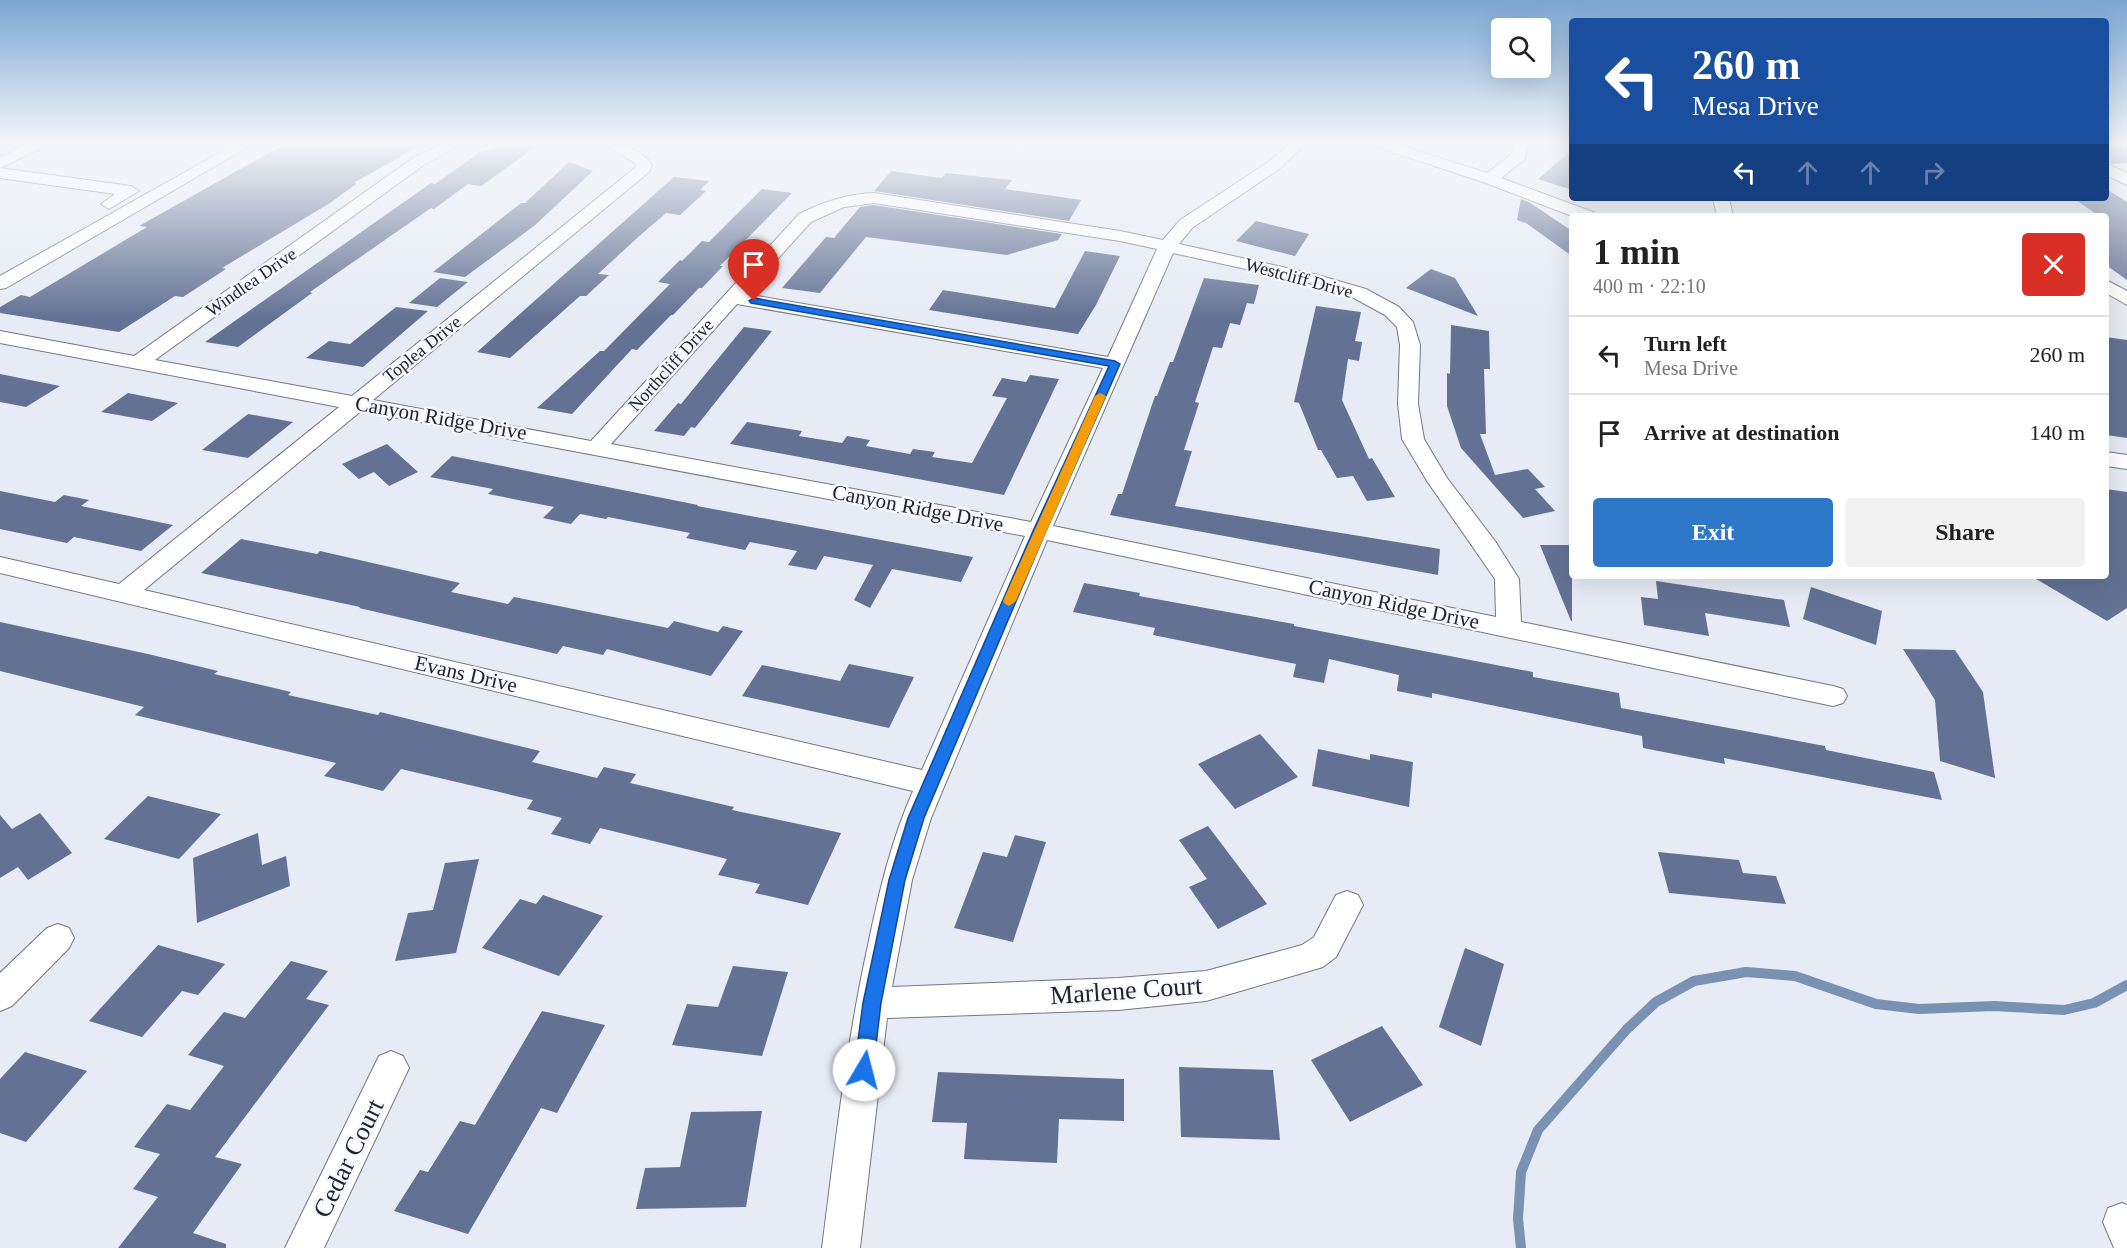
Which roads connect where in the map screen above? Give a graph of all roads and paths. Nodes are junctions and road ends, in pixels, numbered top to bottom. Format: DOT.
graph roads {
  1 [pos="94,202"];
  2 [pos="112,202"];
  3 [pos="144,202"];
  4 [pos="362,202"];
  5 [pos="602,202"];
  6 [pos="840,202"];
  7 [pos="901,202"];
  8 [pos="1219,202"];
  9 [pos="1551,202"];
  10 [pos="109,204"];
  11 [pos="134,208"];
  12 [pos="1579,213"];
  13 [pos="1167,247"];
  14 [pos="0,284"];
  15 [pos="2109,287"];
  16 [pos="732,297"];
  17 [pos="2127,299"];
  18 [pos="0,337"];
  19 [pos="139,362"];
  20 [pos="1115,364"];
  21 [pos="357,402"];
  22 [pos="597,447"];
  23 [pos="2109,459"];
  24 [pos="2127,462"];
  25 [pos="1040,531"];
  26 [pos="0,565"];
  27 [pos="123,594"];
  28 [pos="1509,628"];
  29 [pos="1833,696"];
  30 [pos="931,784"];
  31 [pos="1347,905"];
  32 [pos="58,938"];
  33 [pos="0,996"];
  34 [pos="872,1003"];
  35 [pos="391,1068"];
  36 [pos="304,1248"];
  37 [pos="841,1248"];
  1 -- 10 [label="street"];
  2 -- 10 [label="street"];
  3 -- 11 [label="street"];
  4 -- 19 [label="street, Windlea Drive"];
  5 -- 21 [label="street, Toplea Drive"];
  6 -- 16 [label="street, Northcliff Drive"];
  7 -- 13 [label="street, Westcliff Drive"];
  8 -- 13 [label="street"];
  9 -- 12 [label="street"];
  10 -- 11 [label="street"];
  11 -- 14 [label="street"];
  13 -- 20 [label="street"];
  13 -- 28 [label="street, Westcliff Drive"];
  15 -- 17 [label="street"];
  16 -- 20 [label="street"];
  16 -- 22 [label="street, Northcliff Drive"];
  18 -- 19 [label="street, Canyon Ridge Drive"];
  19 -- 21 [label="street, Canyon Ridge Drive"];
  20 -- 25 [label="street"];
  21 -- 22 [label="street, Canyon Ridge Drive"];
  21 -- 27 [label="street, Toplea Drive"];
  22 -- 25 [label="street, Canyon Ridge Drive"];
  23 -- 24 [label="street"];
  25 -- 28 [label="street, Canyon Ridge Drive"];
  25 -- 30 [label="street"];
  26 -- 27 [label="street, Evans Drive"];
  27 -- 30 [label="street, Evans Drive"];
  28 -- 29 [label="street, Canyon Ridge Drive"];
  30 -- 34 [label="street"];
  31 -- 34 [label="street, Marlene Court"];
  32 -- 33 [label="street"];
  34 -- 37 [label="street"];
  35 -- 36 [label="street, Cedar Court"];
}
